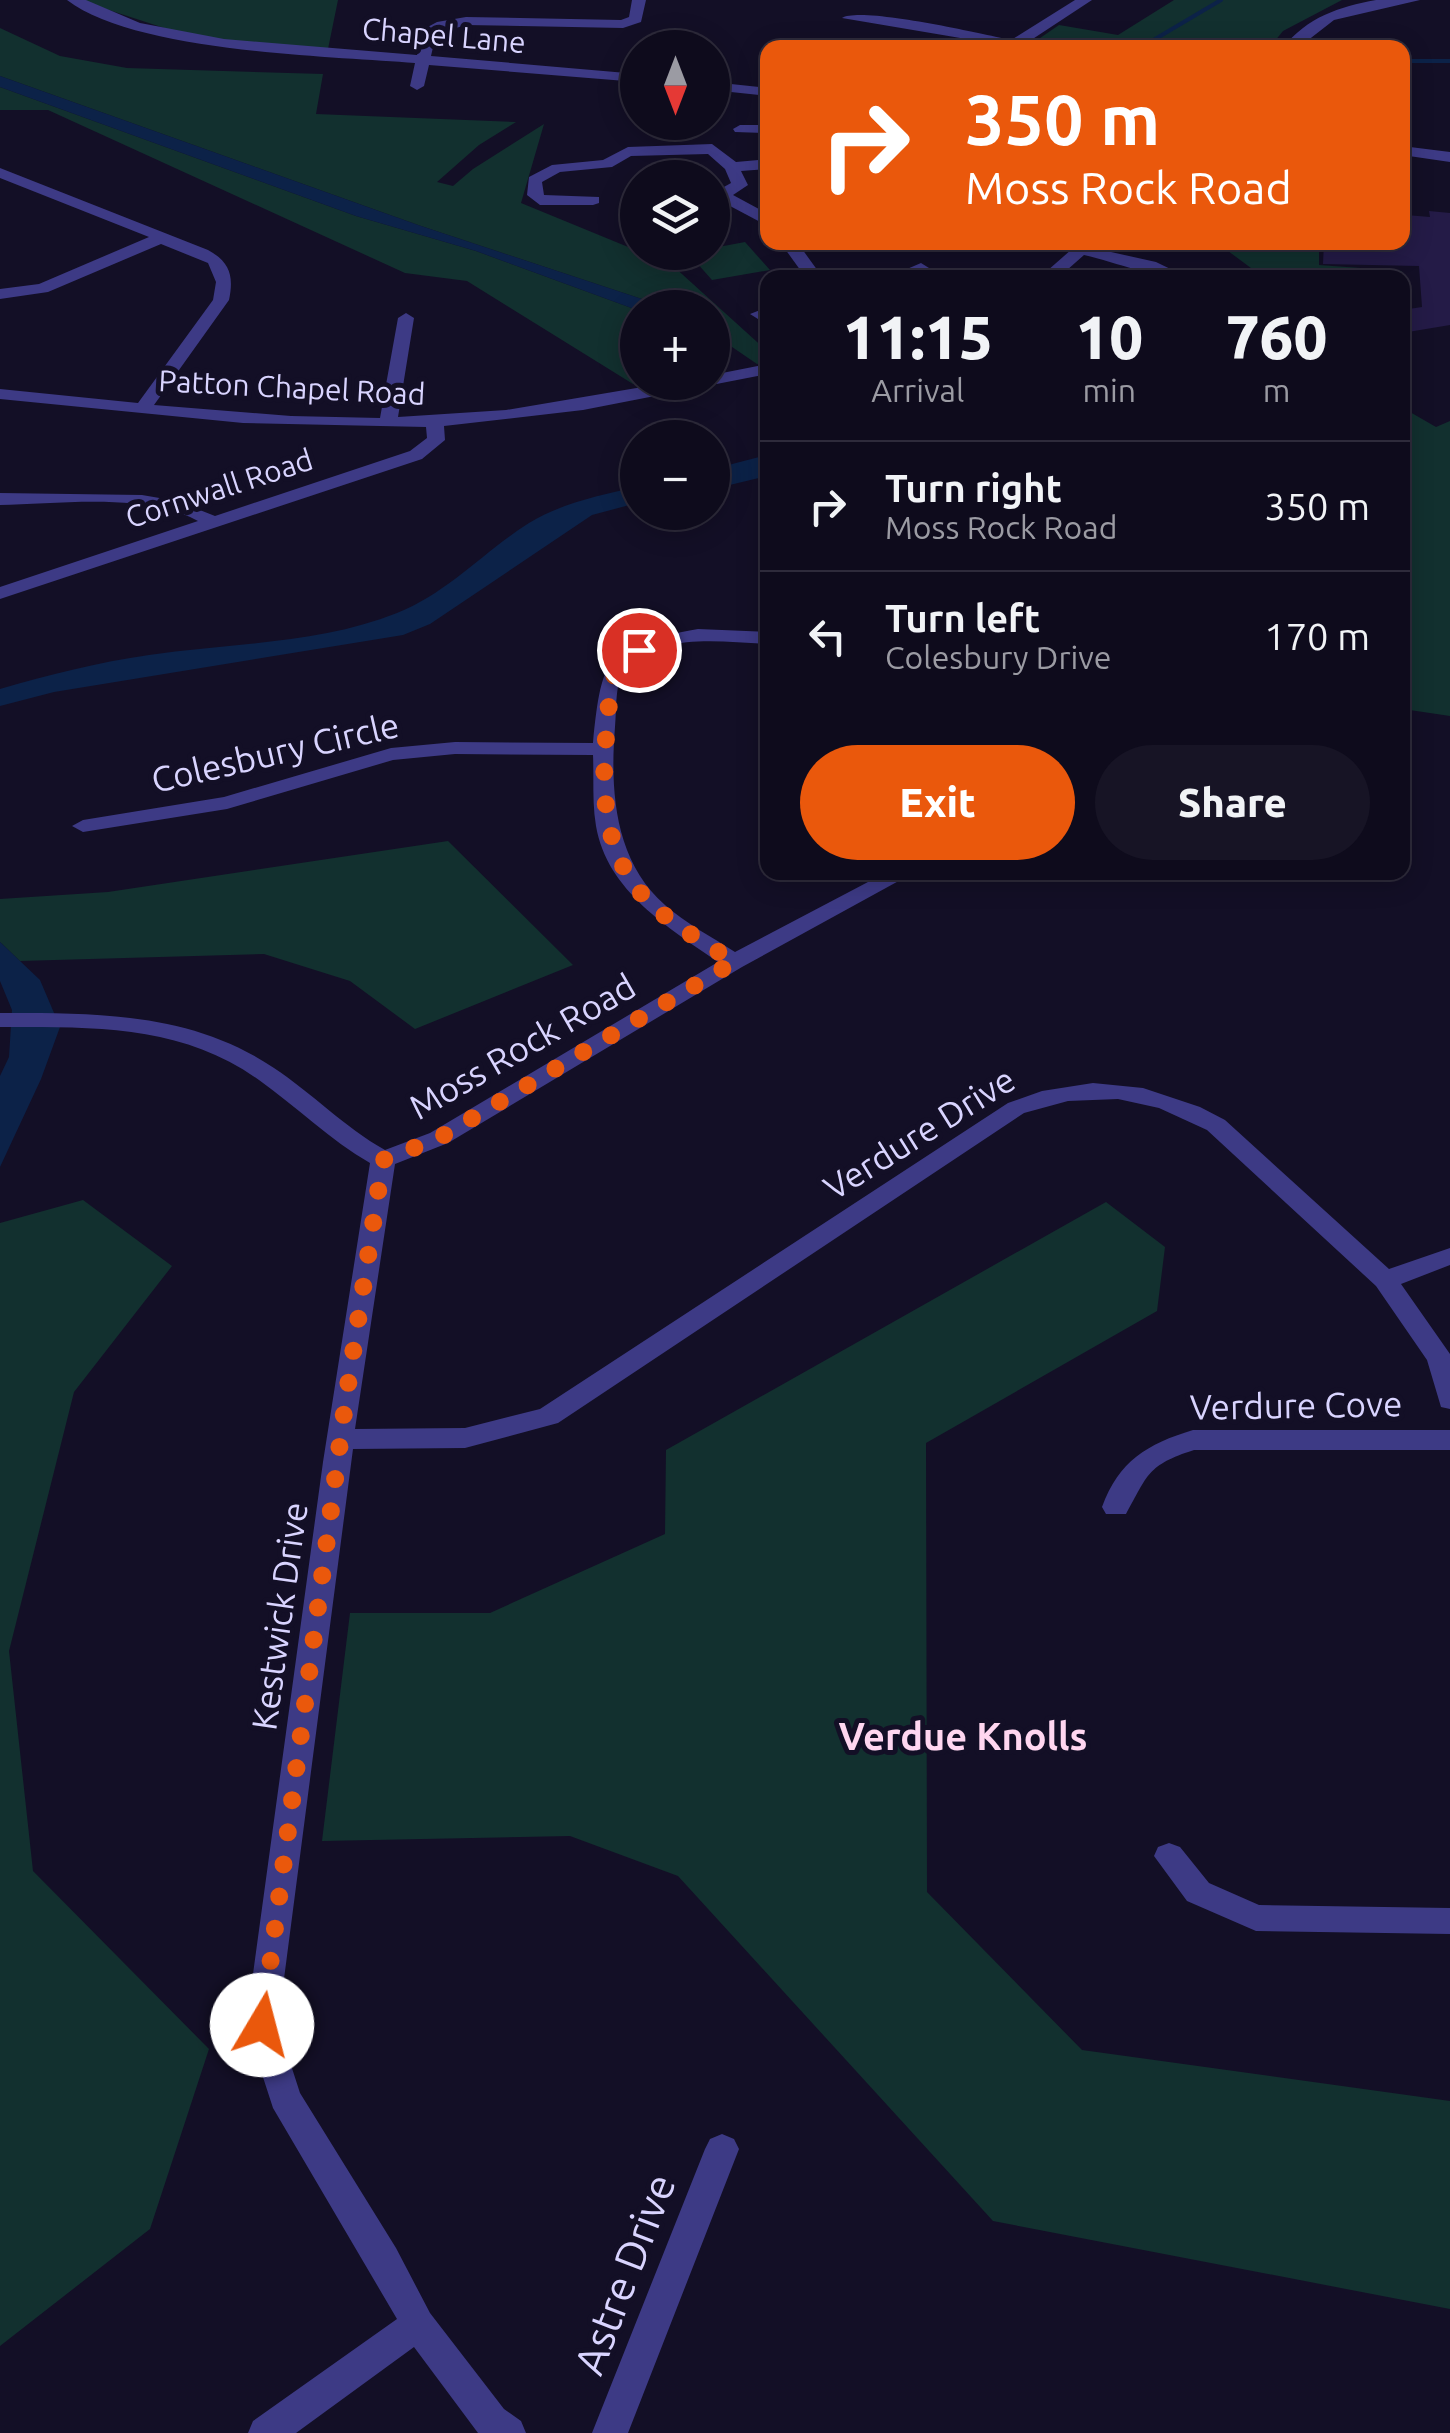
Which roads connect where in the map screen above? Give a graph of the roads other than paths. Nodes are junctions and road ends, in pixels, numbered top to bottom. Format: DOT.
graph roads {
  1 [pos="74,0"];
  2 [pos="639,0"];
  3 [pos="1085,0"];
  4 [pos="1414,0"];
  5 [pos="850,18"];
  6 [pos="979,40"];
  7 [pos="1019,40"];
  8 [pos="1296,40"];
  9 [pos="423,60"];
  10 [pos="620,76"];
  11 [pos="417,86"];
  12 [pos="730,88"];
  13 [pos="760,91"];
  14 [pos="740,129"];
  15 [pos="760,129"];
  16 [pos="1410,151"];
  17 [pos="1450,157"];
  18 [pos="760,165"];
  19 [pos="732,167"];
  20 [pos="0,172"];
  21 [pos="730,190"];
  22 [pos="593,200"];
  23 [pos="730,203"];
  24 [pos="760,217"];
  25 [pos="159,238"];
  26 [pos="1081,250"];
  27 [pos="1099,250"];
  28 [pos="921,268"];
  29 [pos="916,270"];
  30 [pos="1057,270"];
  31 [pos="1162,270"];
  32 [pos="0,294"];
  33 [pos="406,318"];
  34 [pos="760,370"];
  35 [pos="730,376"];
  36 [pos="0,394"];
  37 [pos="620,397"];
  38 [pos="143,408"];
  39 [pos="435,421"];
  40 [pos="388,423"];
  41 [pos="0,499"];
  42 [pos="212,522"];
  43 [pos="0,592"];
  44 [pos="760,638"];
  45 [pos="603,749"];
  46 [pos="83,826"];
  47 [pos="889,880"];
  48 [pos="734,962"];
  49 [pos="0,1020"];
  50 [pos="383,1160"];
  51 [pos="1450,1256"];
  52 [pos="1385,1280"];
  53 [pos="1450,1400"];
  54 [pos="342,1438"];
  55 [pos="1450,1440"];
  56 [pos="1116,1507"];
  57 [pos="1169,1856"];
  58 [pos="1450,1922"];
  59 [pos="722,2149"];
  60 [pos="418,2324"];
  61 [pos="266,2433"];
  62 [pos="508,2433"];
  63 [pos="610,2433"];
  1 -- 9 [label="street, Chapel Lane"];
  2 -- 9 [label="street"];
  3 -- 7 [label="street"];
  4 -- 8 [label="street"];
  5 -- 6 [label="street"];
  9 -- 10 [label="street, Chapel Lane"];
  9 -- 11 [label="street"];
  12 -- 13 [label="street"];
  14 -- 15 [label="street"];
  16 -- 17 [label="street"];
  18 -- 19 [label="street"];
  19 -- 21 [label="street"];
  19 -- 22 [label="street"];
  20 -- 25 [label="street"];
  23 -- 24 [label="street"];
  25 -- 32 [label="street"];
  25 -- 38 [label="street"];
  26 -- 30 [label="street"];
  27 -- 31 [label="street"];
  28 -- 29 [label="street"];
  33 -- 40 [label="street"];
  34 -- 35 [label="street, Patton Chapel Road"];
  36 -- 38 [label="street, Patton Chapel Road"];
  37 -- 39 [label="street, Patton Chapel Road"];
  38 -- 40 [label="street, Patton Chapel Road"];
  39 -- 40 [label="street, Patton Chapel Road"];
  39 -- 42 [label="street, Cornwall Road"];
  41 -- 42 [label="street"];
  42 -- 43 [label="street, Cornwall Road"];
  44 -- 45 [label="street"];
  45 -- 46 [label="street, Colesbury Circle"];
  45 -- 48 [label="street"];
  47 -- 48 [label="street, Moss Rock Road"];
  48 -- 50 [label="street, Moss Rock Road"];
  49 -- 50 [label="street"];
  50 -- 54 [label="street, Kestwick Drive"];
  51 -- 52 [label="street"];
  52 -- 53 [label="street, Verdure Drive"];
  52 -- 54 [label="street, Verdure Drive"];
  54 -- 60 [label="street, Kestwick Drive"];
  55 -- 56 [label="street, Verdure Cove"];
  57 -- 58 [label="street"];
  59 -- 63 [label="street, Astre Drive"];
  60 -- 61 [label="street"];
  60 -- 62 [label="street, Kestwick Drive"];
}
